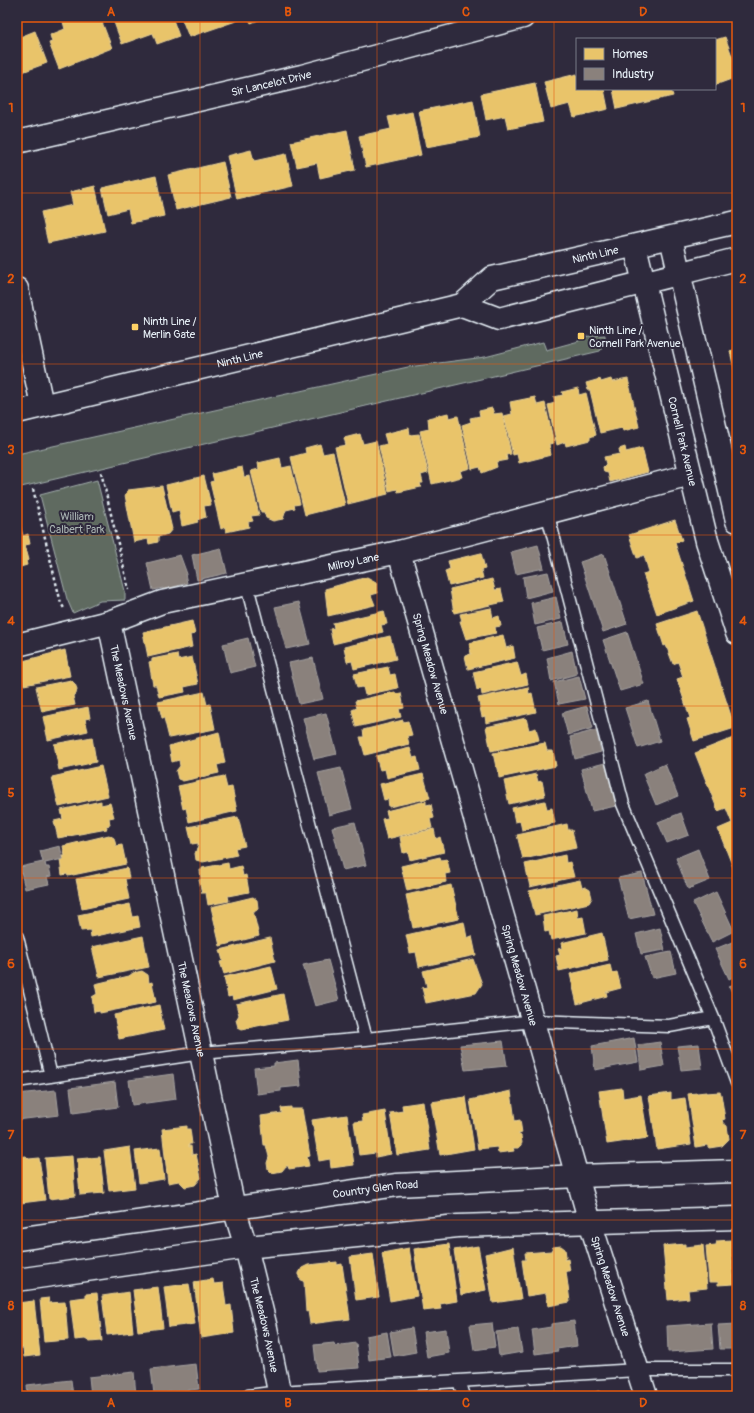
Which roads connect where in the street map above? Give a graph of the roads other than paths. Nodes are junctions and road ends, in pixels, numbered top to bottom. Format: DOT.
graph roads {
  1 [pos="523,17"];
  2 [pos="489,21"];
  3 [pos="17,142"];
  4 [pos="737,222"];
  5 [pos="671,238"];
  6 [pos="635,246"];
  7 [pos="737,259"];
  8 [pos="680,274"];
  9 [pos="644,283"];
  10 [pos="17,289"];
  11 [pos="462,305"];
  12 [pos="42,405"];
  13 [pos="17,412"];
  14 [pos="730,466"];
  15 [pos="690,475"];
  16 [pos="547,512"];
  17 [pos="737,521"];
  18 [pos="399,552"];
  19 [pos="247,586"];
  20 [pos="109,622"];
  21 [pos="737,633"];
  22 [pos="17,645"];
  23 [pos="17,937"];
  24 [pos="712,1018"];
  25 [pos="534,1021"];
  26 [pos="366,1039"];
  27 [pos="201,1053"];
  28 [pos="51,1076"];
  29 [pos="17,1081"];
  30 [pos="737,1083"];
  31 [pos="737,1171"];
  32 [pos="578,1176"];
  33 [pos="234,1208"];
  34 [pos="737,1218"];
  35 [pos="590,1222"];
  36 [pos="17,1239"];
  37 [pos="246,1247"];
  38 [pos="17,1280"];
  39 [pos="637,1370"];
  40 [pos="737,1370"];
  41 [pos="460,1381"];
  42 [pos="280,1394"];
  43 [pos="248,1396"];
  44 [pos="464,1396"];
  45 [pos="646,1396"];
  1 -- 2 [label="street, Sir Lancelot Drive"];
  2 -- 3 [label="street, Sir Lancelot Drive"];
  4 -- 5 [label="street, Ninth Line"];
  5 -- 6 [label="street, Ninth Line"];
  5 -- 8 [label="street"];
  6 -- 9 [label="street, Cornell Park Avenue"];
  6 -- 11 [label="street, Ninth Line"];
  7 -- 8 [label="street"];
  8 -- 9 [label="street"];
  8 -- 14 [label="street"];
  9 -- 11 [label="street"];
  9 -- 15 [label="street, Cornell Park Avenue"];
  10 -- 12 [label="street"];
  11 -- 12 [label="street, Ninth Line"];
  12 -- 13 [label="street, Ninth Line"];
  14 -- 17 [label="street"];
  15 -- 16 [label="street, Milroy Lane"];
  15 -- 21 [label="street, Cornell Park Avenue"];
  16 -- 18 [label="street, Milroy Lane"];
  16 -- 24 [label="lane"];
  18 -- 19 [label="street, Milroy Lane"];
  18 -- 25 [label="street, Spring Meadow Avenue"];
  19 -- 20 [label="street, Milroy Lane"];
  19 -- 26 [label="lane"];
  20 -- 22 [label="street, Milroy Lane"];
  20 -- 27 [label="street, The Meadows Avenue"];
  23 -- 28 [label="lane"];
  24 -- 25 [label="lane"];
  24 -- 30 [label="lane"];
  25 -- 26 [label="lane"];
  25 -- 32 [label="street, Spring Meadow Avenue"];
  26 -- 27 [label="lane"];
  27 -- 28 [label="lane"];
  27 -- 33 [label="street, The Meadows Avenue"];
  28 -- 29 [label="lane"];
  31 -- 32 [label="street, Country Glen Road"];
  32 -- 33 [label="street, Country Glen Road"];
  32 -- 35 [label="street, Spring Meadow Avenue"];
  33 -- 36 [label="street, Country Glen Road"];
  33 -- 37 [label="street, The Meadows Avenue"];
  34 -- 35 [label="street"];
  35 -- 37 [label="street"];
  35 -- 39 [label="street, Spring Meadow Avenue"];
  37 -- 38 [label="street"];
  37 -- 42 [label="street, The Meadows Avenue"];
  39 -- 40 [label="lane"];
  39 -- 41 [label="lane"];
  39 -- 45 [label="street, Spring Meadow Avenue"];
  41 -- 42 [label="lane"];
  41 -- 44 [label="lane"];
  42 -- 43 [label="lane"];
}
